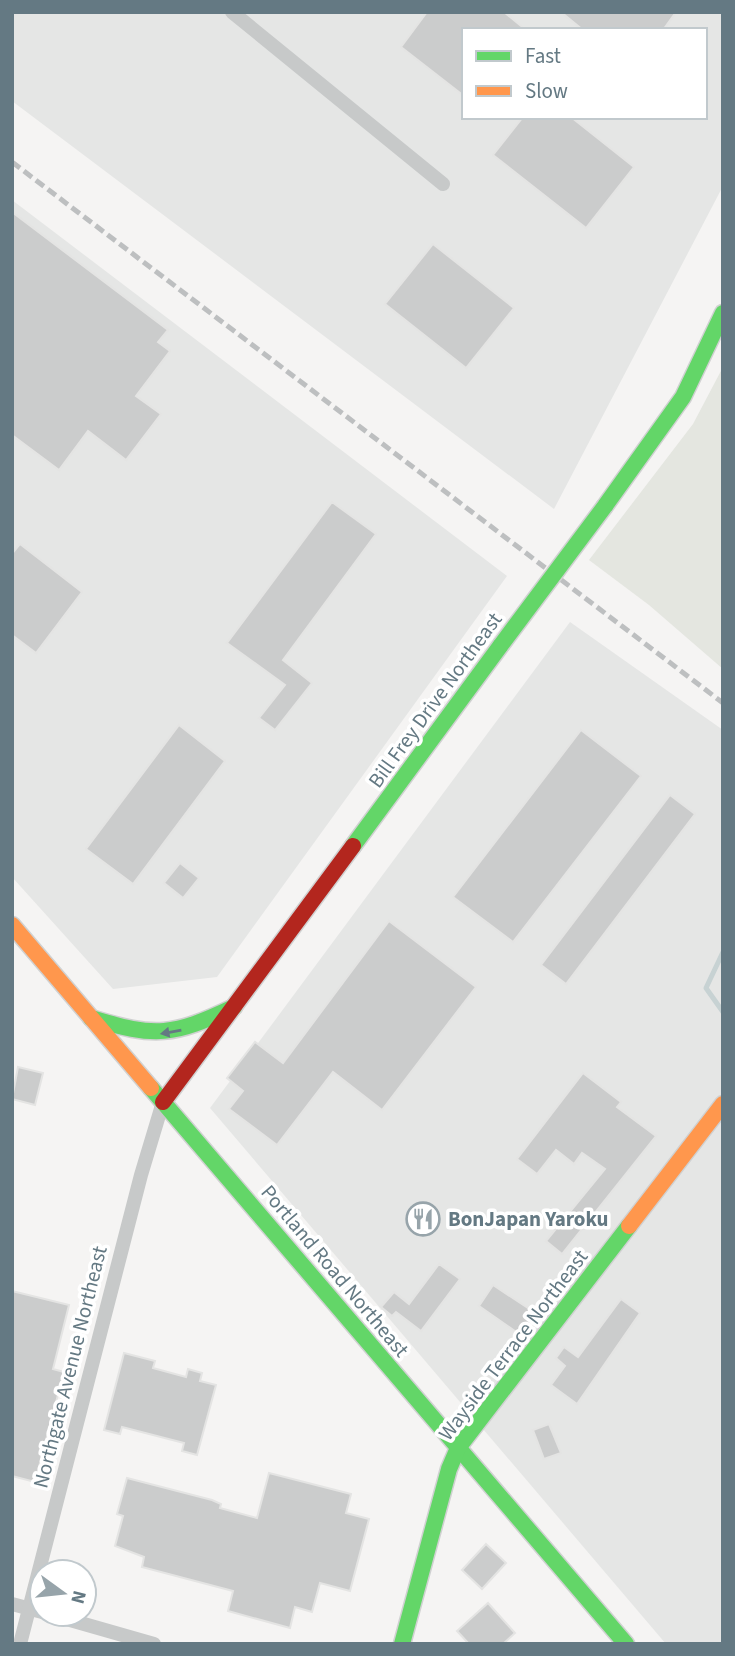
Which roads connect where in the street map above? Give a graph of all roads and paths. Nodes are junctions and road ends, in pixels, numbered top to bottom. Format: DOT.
graph roads {
  1 [pos="232,12"];
  2 [pos="443,184"];
  3 [pos="723,313"];
  4 [pos="12,925"];
  5 [pos="234,1007"];
  6 [pos="91,1018"];
  7 [pos="163,1102"];
  8 [pos="723,1104"];
  9 [pos="458,1448"];
  10 [pos="48,1558"];
  11 [pos="28,1626"];
  12 [pos="98,1628"];
  13 [pos="20,1644"];
  14 [pos="154,1644"];
  15 [pos="402,1644"];
  16 [pos="626,1644"];
  1 -- 2 [label="street"];
  3 -- 5 [label="street, Bill Frey Drive Northeast, bridge"];
  4 -- 6 [label="street, Portland Road Northeast"];
  5 -- 6 [label="street, one-way"];
  5 -- 7 [label="street, Bill Frey Drive Northeast"];
  6 -- 7 [label="street, Portland Road Northeast"];
  7 -- 9 [label="street, Portland Road Northeast"];
  7 -- 10 [label="street, Northgate Avenue Northeast"];
  8 -- 9 [label="street, Wayside Terrace Northeast"];
  9 -- 15 [label="street, Wayside Terrace Northeast"];
  9 -- 16 [label="street, Portland Road Northeast"];
  11 -- 13 [label="street, Northgate Avenue Northeast"];
  12 -- 14 [label="street"];
}
